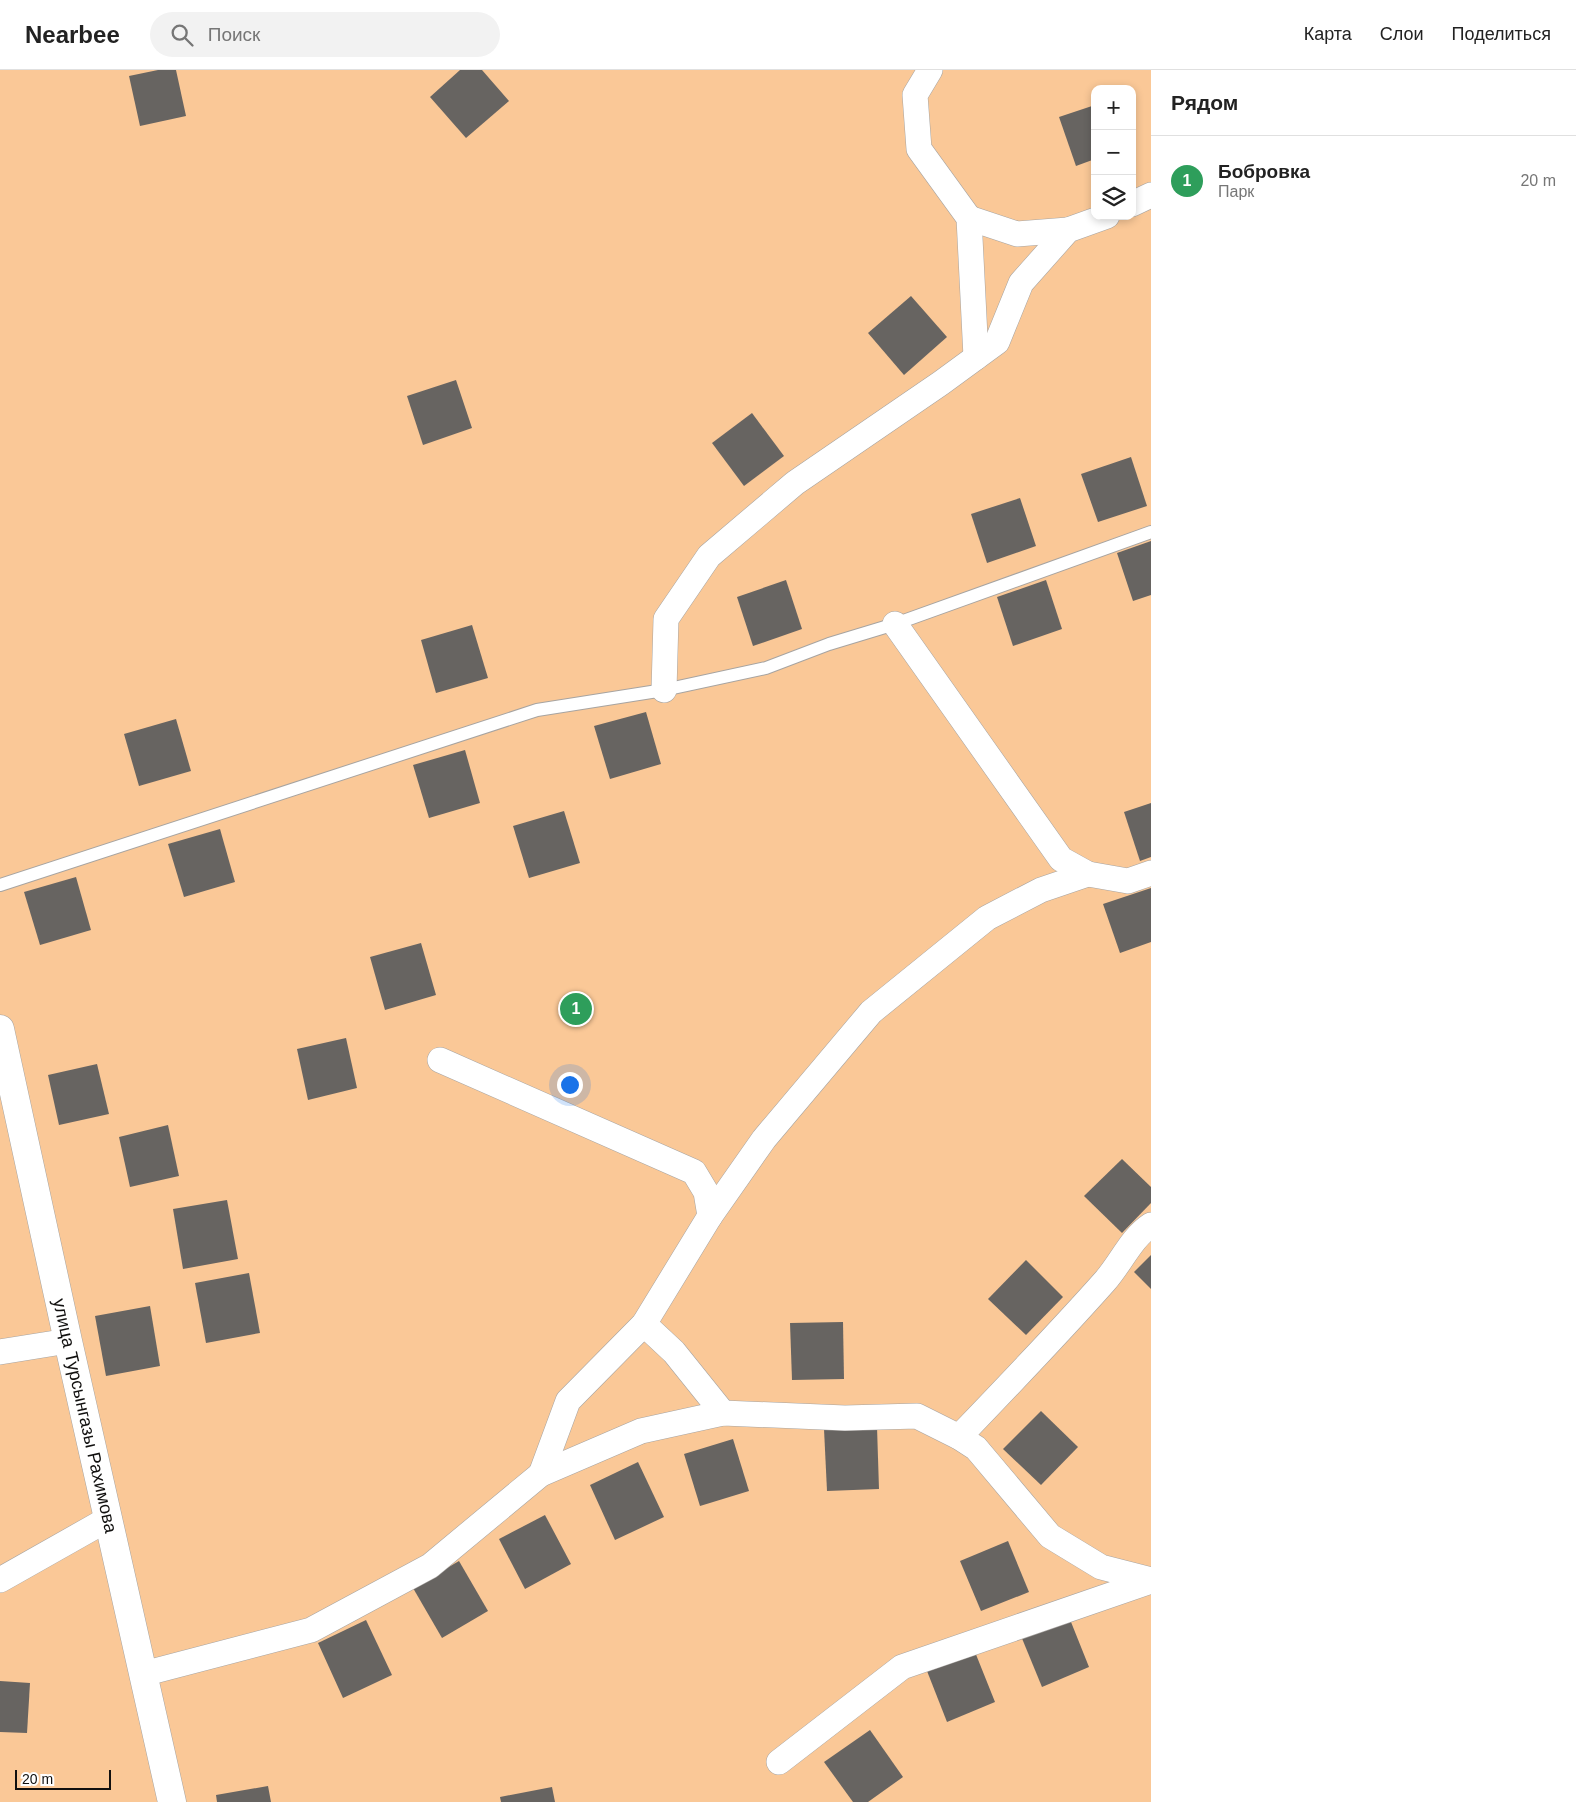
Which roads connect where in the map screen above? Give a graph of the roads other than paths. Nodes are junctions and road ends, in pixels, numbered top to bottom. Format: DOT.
graph roads {
  1 [pos="930,70"];
  2 [pos="1151,195"];
  3 [pos="1136,202"];
  4 [pos="969,218"];
  5 [pos="1096,220"];
  6 [pos="1068,230"];
  7 [pos="976,357"];
  8 [pos="1151,532"];
  9 [pos="894,624"];
  10 [pos="664,690"];
  11 [pos="1151,873"];
  12 [pos="1088,874"];
  13 [pos="0,885"];
  14 [pos="0,1029"];
  15 [pos="440,1060"];
  16 [pos="4,1069"];
  17 [pos="710,1216"];
  18 [pos="1151,1225"];
  19 [pos="644,1324"];
  20 [pos="68,1341"];
  21 [pos="0,1352"];
  22 [pos="723,1413"];
  23 [pos="959,1438"];
  24 [pos="541,1474"];
  25 [pos="108,1519"];
  26 [pos="0,1580"];
  27 [pos="1151,1580"];
  28 [pos="143,1674"];
  29 [pos="779,1762"];
  30 [pos="172,1802"];
  1 -- 4 [label="street"];
  2 -- 3 [label="street"];
  4 -- 6 [label="street"];
  4 -- 7 [label="street"];
  5 -- 6 [label="street"];
  6 -- 7 [label="street"];
  7 -- 10 [label="street"];
  8 -- 9 [label="lane"];
  9 -- 10 [label="lane"];
  9 -- 12 [label="street"];
  10 -- 13 [label="lane"];
  11 -- 12 [label="street"];
  12 -- 17 [label="street"];
  14 -- 16 [label="street, улица Турсынгазы Рахимова"];
  15 -- 17 [label="street"];
  16 -- 20 [label="street, улица Турсынгазы Рахимова"];
  17 -- 19 [label="street"];
  18 -- 23 [label="street"];
  19 -- 22 [label="street"];
  19 -- 24 [label="street"];
  20 -- 21 [label="street"];
  20 -- 25 [label="street, улица Турсынгазы Рахимова"];
  22 -- 23 [label="street"];
  22 -- 24 [label="street"];
  23 -- 27 [label="street"];
  24 -- 28 [label="street"];
  25 -- 26 [label="street"];
  25 -- 28 [label="street, улица Турсынгазы Рахимова"];
  27 -- 29 [label="street"];
  28 -- 30 [label="street, улица Турсынгазы Рахимова"];
}
